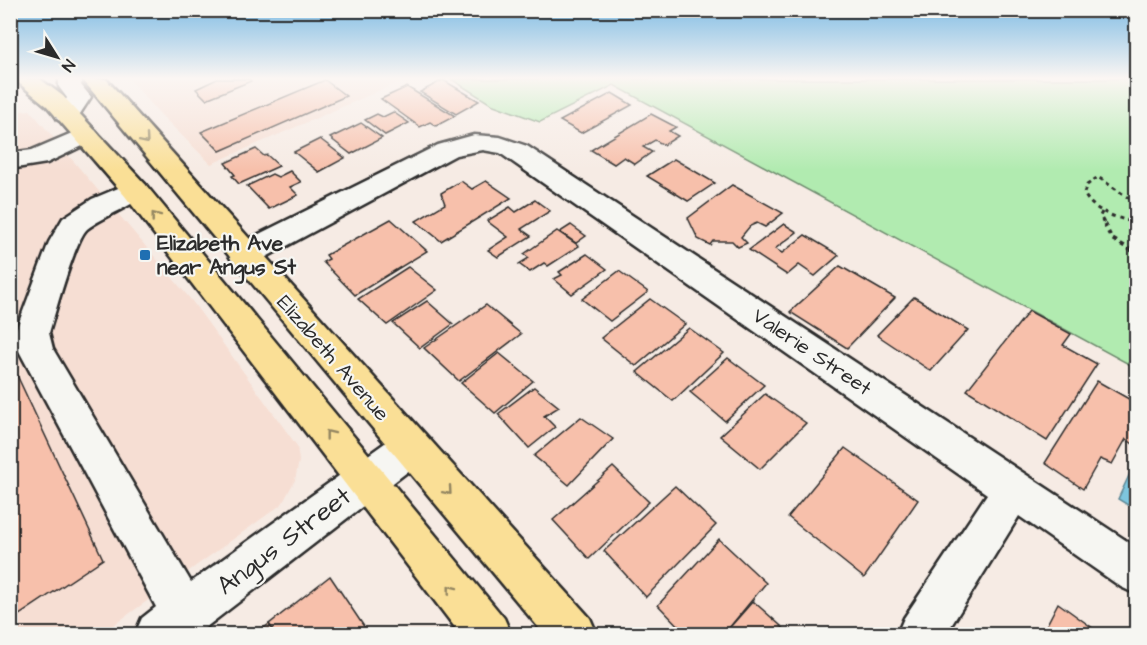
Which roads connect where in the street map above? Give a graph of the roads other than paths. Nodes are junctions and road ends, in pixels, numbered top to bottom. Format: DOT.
graph roads {
  1 [pos="62,109"];
  2 [pos="71,109"];
  3 [pos="119,109"];
  4 [pos="67,115"];
  5 [pos="86,135"];
  6 [pos="10,161"];
  7 [pos="135,190"];
  8 [pos="244,255"];
  9 [pos="23,355"];
  10 [pos="410,447"];
  11 [pos="365,480"];
  12 [pos="1014,489"];
  13 [pos="1137,572"];
  14 [pos="171,625"];
  15 [pos="488,634"];
  16 [pos="574,634"];
  17 [pos="920,634"];
  1 -- 4 [label="highway"];
  2 -- 4 [label="street"];
  3 -- 8 [label="highway, Elizabeth Avenue, one-way"];
  4 -- 5 [label="highway"];
  5 -- 6 [label="street"];
  5 -- 7 [label="highway"];
  7 -- 9 [label="street"];
  11 -- 7 [label="highway, one-way"];
  8 -- 10 [label="highway, Elizabeth Avenue"];
  8 -- 12 [label="street, Valerie Street"];
  9 -- 14 [label="street"];
  10 -- 11 [label="street, Angus Street"];
  10 -- 16 [label="highway, Elizabeth Avenue, one-way"];
  11 -- 14 [label="street, Angus Street"];
  15 -- 11 [label="highway, one-way"];
  12 -- 13 [label="street, Valerie Street"];
  12 -- 17 [label="street"];
}
